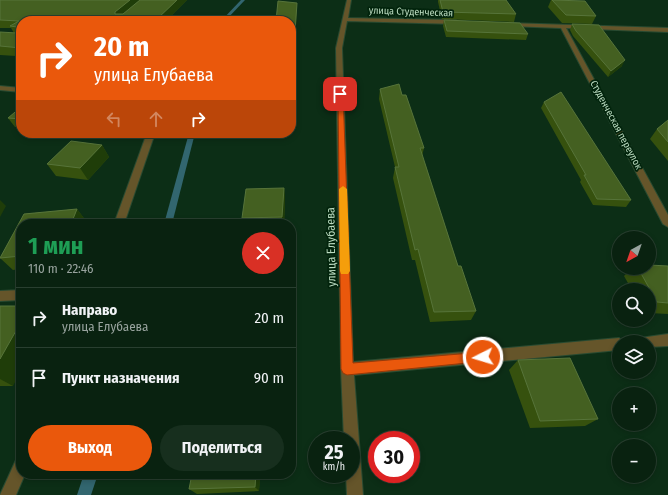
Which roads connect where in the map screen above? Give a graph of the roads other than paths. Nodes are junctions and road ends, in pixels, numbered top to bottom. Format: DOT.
graph roads {
  1 [pos="349,0"];
  2 [pos="345,19"];
  3 [pos="462,23"];
  4 [pos="501,24"];
  5 [pos="563,26"];
  6 [pos="668,30"];
  7 [pos="0,88"];
  8 [pos="16,90"];
  9 [pos="149,138"];
  10 [pos="121,219"];
  11 [pos="668,224"];
  12 [pos="16,295"];
  13 [pos="0,296"];
  14 [pos="668,340"];
  15 [pos="656,341"];
  16 [pos="612,345"];
  17 [pos="347,369"];
  18 [pos="16,477"];
  19 [pos="8,495"];
  20 [pos="355,495"];
  1 -- 2 [label="street, улица Елубаева"];
  2 -- 3 [label="street, улица Студенческая"];
  2 -- 17 [label="street, улица Елубаева"];
  4 -- 5 [label="street"];
  5 -- 6 [label="street"];
  5 -- 11 [label="street, Студенческая переулок"];
  7 -- 8 [label="street"];
  9 -- 10 [label="street"];
  12 -- 13 [label="street"];
  14 -- 15 [label="street"];
  16 -- 17 [label="street"];
  17 -- 20 [label="street, улица Елубаева"];
  18 -- 19 [label="street"];
}
